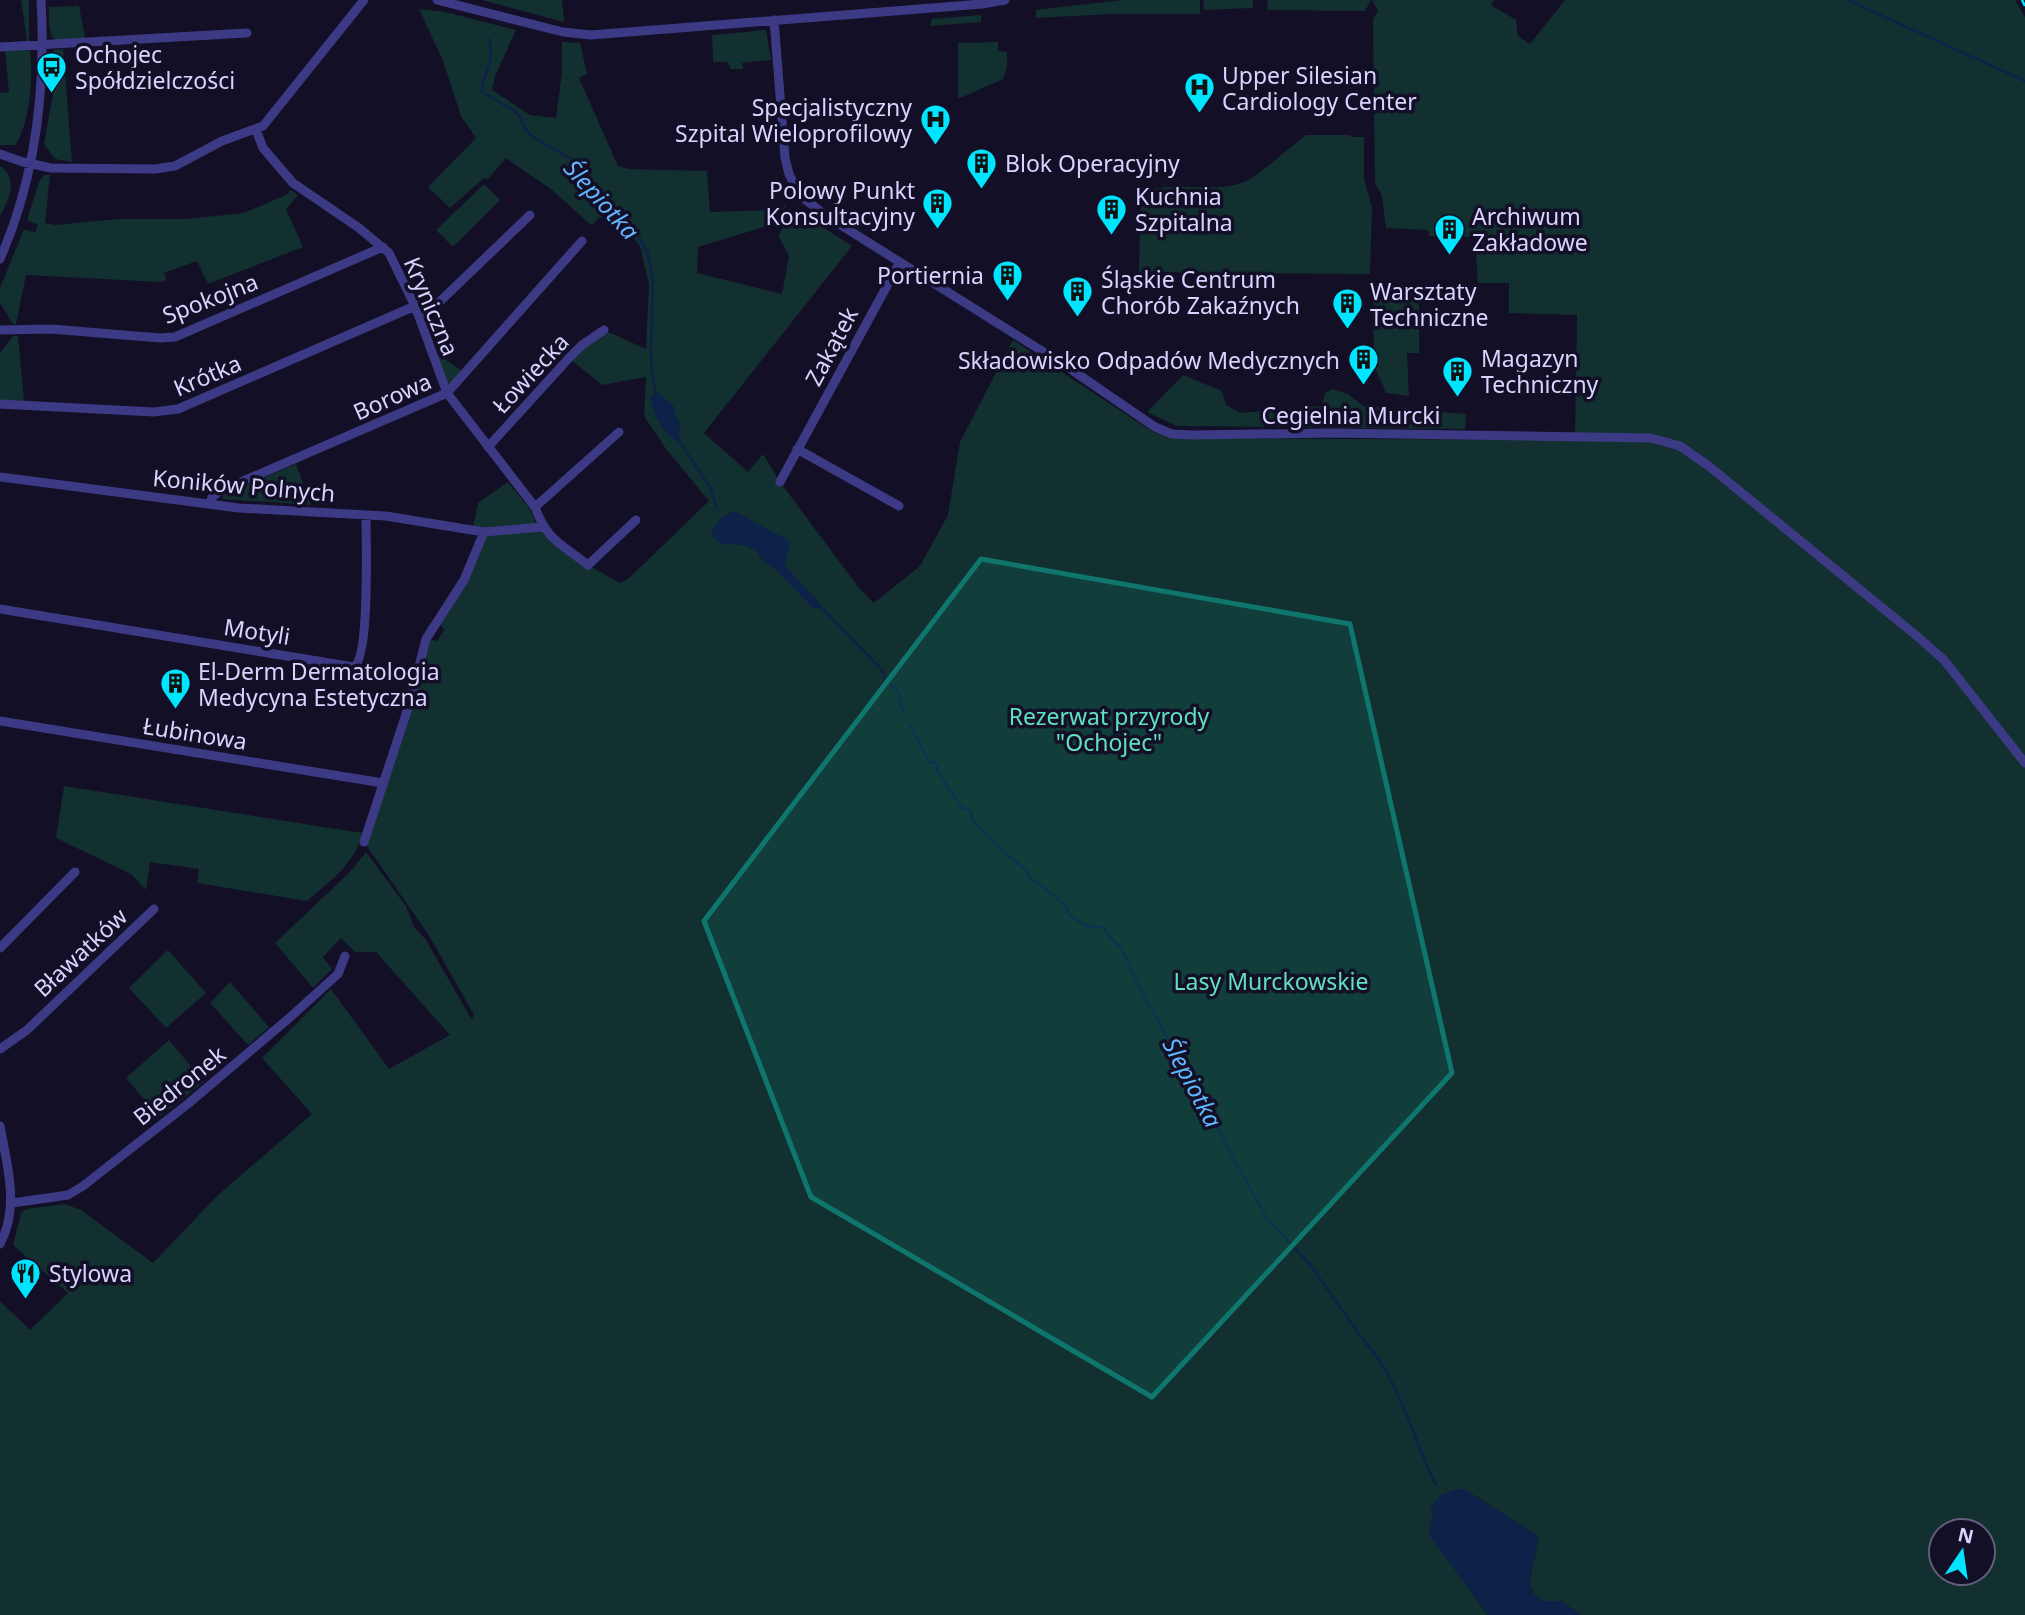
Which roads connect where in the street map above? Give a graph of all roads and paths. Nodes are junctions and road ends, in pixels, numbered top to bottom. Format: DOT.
graph roads {
  1 [pos="41,0"];
  2 [pos="364,0"];
  3 [pos="438,0"];
  4 [pos="1005,0"];
  5 [pos="985,2"];
  6 [pos="774,20"];
  7 [pos="247,33"];
  8 [pos="43,44"];
  9 [pos="0,47"];
  10 [pos="256,130"];
  11 [pos="0,154"];
  12 [pos="30,164"];
  13 [pos="530,215"];
  14 [pos="582,241"];
  15 [pos="383,247"];
  16 [pos="0,259"];
  17 [pos="900,262"];
  18 [pos="415,306"];
  19 [pos="419,317"];
  20 [pos="0,330"];
  21 [pos="604,330"];
  22 [pos="447,393"];
  23 [pos="0,404"];
  24 [pos="619,432"];
  25 [pos="488,447"];
  26 [pos="797,449"];
  27 [pos="0,477"];
  28 [pos="780,482"];
  29 [pos="210,504"];
  30 [pos="899,506"];
  31 [pos="535,508"];
  32 [pos="366,515"];
  33 [pos="636,520"];
  34 [pos="542,527"];
  35 [pos="484,532"];
  36 [pos="0,609"];
  37 [pos="0,721"];
  38 [pos="2025,763"];
  39 [pos="383,783"];
  40 [pos="364,842"];
  41 [pos="75,872"];
  42 [pos="154,909"];
  43 [pos="0,948"];
  44 [pos="345,956"];
  45 [pos="0,1049"];
  46 [pos="0,1126"];
  47 [pos="12,1203"];
  48 [pos="0,1244"];
  1 -- 8 [label="street"];
  2 -- 10 [label="street"];
  3 -- 6 [label="street"];
  4 -- 5 [label="street"];
  5 -- 6 [label="street"];
  6 -- 17 [label="street, Cegielnia Murcki"];
  7 -- 8 [label="street"];
  8 -- 9 [label="street"];
  8 -- 12 [label="street"];
  10 -- 12 [label="street"];
  10 -- 15 [label="street, Kryniczna"];
  11 -- 12 [label="street"];
  12 -- 16 [label="street"];
  13 -- 19 [label="street"];
  14 -- 22 [label="street, Borowa"];
  15 -- 18 [label="street, Kryniczna"];
  15 -- 20 [label="street, Spokojna"];
  17 -- 26 [label="street, Zakątek"];
  17 -- 38 [label="street, Cegielnia Murcki"];
  18 -- 19 [label="street, Kryniczna"];
  18 -- 23 [label="street, Krótka"];
  19 -- 22 [label="street, Kryniczna"];
  21 -- 25 [label="street, Łowiecka"];
  22 -- 25 [label="street, Kryniczna"];
  22 -- 29 [label="street, Borowa"];
  24 -- 31 [label="street"];
  25 -- 31 [label="street, Kryniczna"];
  26 -- 28 [label="street, Zakątek"];
  26 -- 30 [label="street"];
  27 -- 29 [label="street, Koników Polnych"];
  29 -- 32 [label="street, Koników Polnych"];
  31 -- 34 [label="street, Kryniczna"];
  32 -- 35 [label="street, Koników Polnych"];
  32 -- 36 [label="street, Motyli"];
  33 -- 34 [label="street, Kryniczna"];
  34 -- 35 [label="street, Koników Polnych"];
  35 -- 39 [label="street"];
  37 -- 39 [label="street, Łubinowa"];
  39 -- 40 [label="street"];
  41 -- 43 [label="street"];
  42 -- 45 [label="street, Bławatków"];
  44 -- 47 [label="street, Biedronek"];
  46 -- 47 [label="street"];
  47 -- 48 [label="street"];
}
